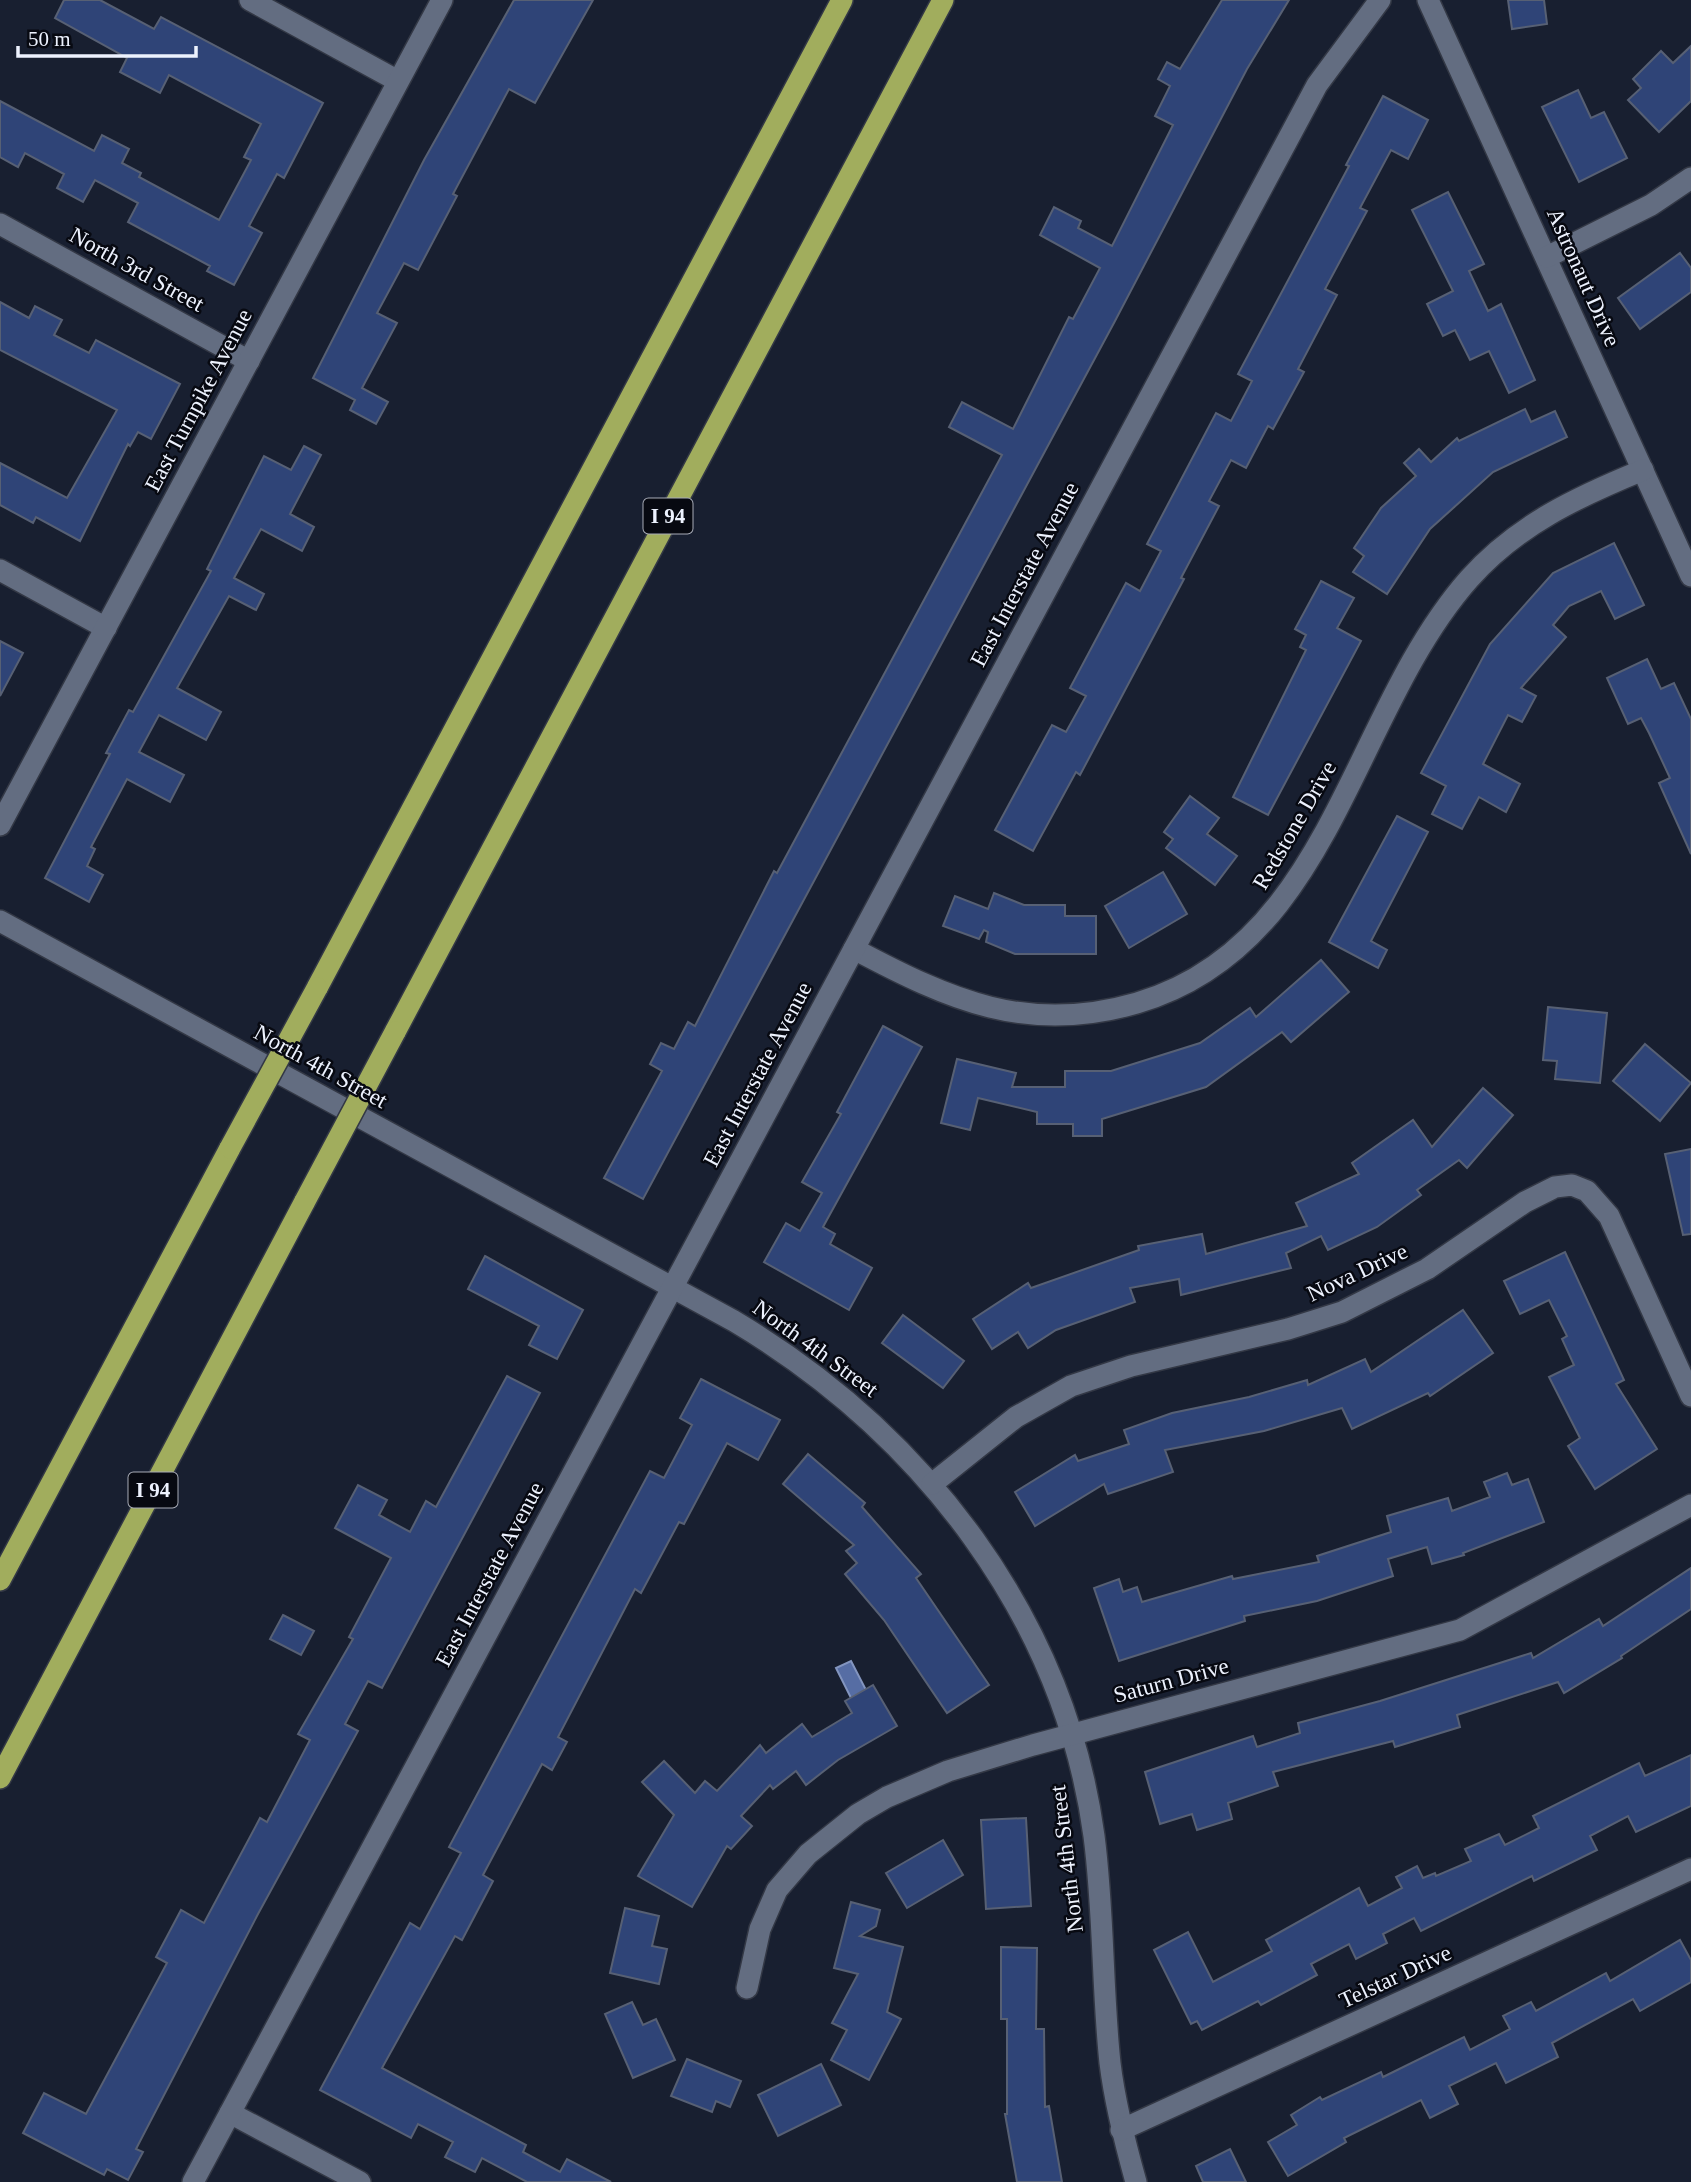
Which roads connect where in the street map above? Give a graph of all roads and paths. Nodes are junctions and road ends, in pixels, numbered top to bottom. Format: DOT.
graph roads {
  1 [pos="250,0"];
  2 [pos="442,0"];
  3 [pos="842,0"];
  4 [pos="943,0"];
  5 [pos="1380,0"];
  6 [pos="1428,0"];
  7 [pos="398,81"];
  8 [pos="1691,178"];
  9 [pos="0,224"];
  10 [pos="1547,257"];
  11 [pos="249,360"];
  12 [pos="1643,470"];
  13 [pos="1686,552"];
  14 [pos="0,570"];
  15 [pos="1691,576"];
  16 [pos="106,628"];
  17 [pos="0,825"];
  18 [pos="0,921"];
  19 [pos="854,949"];
  20 [pos="673,1287"];
  21 [pos="1691,1396"];
  22 [pos="932,1484"];
  23 [pos="1691,1505"];
  24 [pos="0,1580"];
  25 [pos="1072,1734"];
  26 [pos="0,1778"];
  27 [pos="1691,1869"];
  28 [pos="747,1988"];
  29 [pos="230,2113"];
  30 [pos="1121,2130"];
  31 [pos="193,2182"];
  32 [pos="360,2182"];
  33 [pos="1136,2182"];
  1 -- 7 [label="street"];
  2 -- 7 [label="street, East Turnpike Avenue"];
  3 -- 24 [label="highway, bridge"];
  4 -- 26 [label="highway, I 94, bridge"];
  5 -- 19 [label="street, East Interstate Avenue"];
  6 -- 10 [label="street, Astronaut Drive"];
  7 -- 11 [label="street, East Turnpike Avenue"];
  8 -- 10 [label="street"];
  9 -- 11 [label="street, North 3rd Street"];
  10 -- 12 [label="street, Astronaut Drive"];
  11 -- 16 [label="street, East Turnpike Avenue"];
  12 -- 13 [label="street, Astronaut Drive"];
  12 -- 19 [label="street, Redstone Drive"];
  13 -- 15 [label="street, Astronaut Drive"];
  14 -- 16 [label="street"];
  16 -- 17 [label="street, East Turnpike Avenue"];
  18 -- 20 [label="street, North 4th Street"];
  19 -- 20 [label="street, East Interstate Avenue"];
  20 -- 22 [label="street, North 4th Street"];
  20 -- 29 [label="street, East Interstate Avenue"];
  21 -- 22 [label="street, Nova Drive"];
  22 -- 25 [label="street, North 4th Street"];
  23 -- 25 [label="street, Saturn Drive"];
  25 -- 28 [label="street, Saturn Drive"];
  25 -- 30 [label="street, North 4th Street"];
  27 -- 30 [label="street, Telstar Drive"];
  29 -- 31 [label="street, East Interstate Avenue"];
  29 -- 32 [label="street"];
  30 -- 33 [label="street, North 4th Street"];
}
